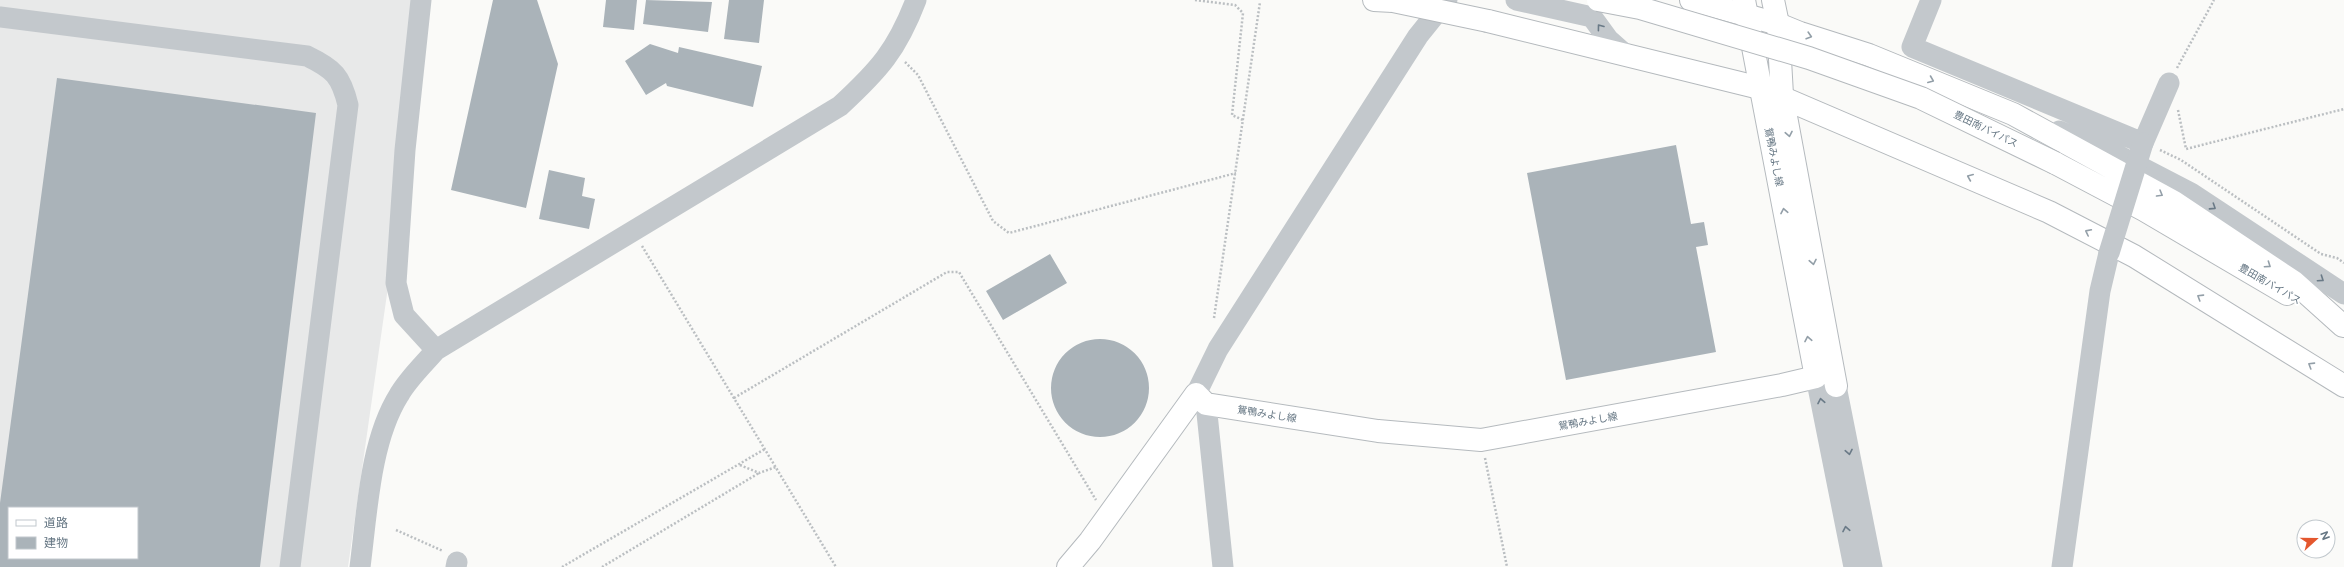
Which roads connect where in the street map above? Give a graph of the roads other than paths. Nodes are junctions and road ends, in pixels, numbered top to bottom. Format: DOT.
graph roads {
  1 [pos="421,0"];
  2 [pos="916,0"];
  3 [pos="1447,0"];
  4 [pos="1516,0"];
  5 [pos="1598,0"];
  6 [pos="1606,0"];
  7 [pos="1691,0"];
  8 [pos="1773,0"];
  9 [pos="1932,0"];
  10 [pos="1384,1"];
  11 [pos="1746,8"];
  12 [pos="1568,11"];
  13 [pos="0,17"];
  14 [pos="1778,24"];
  15 [pos="1626,55"];
  16 [pos="2169,83"];
  17 [pos="1760,88"];
  18 [pos="1782,96"];
  19 [pos="2013,114"];
  20 [pos="2143,143"];
  21 [pos="2344,294"];
  22 [pos="2344,327"];
  23 [pos="436,350"];
  24 [pos="1816,377"];
  25 [pos="1836,386"];
  26 [pos="2344,386"];
  27 [pos="1201,399"];
  28 [pos="290,567"];
  29 [pos="360,567"];
  30 [pos="1068,567"];
  31 [pos="1223,567"];
  32 [pos="1854,567"];
  33 [pos="1872,567"];
  34 [pos="2062,567"];
  1 -- 23 [label="street"];
  2 -- 23 [label="street"];
  3 -- 27 [label="street"];
  4 -- 12 [label="street"];
  5 -- 22 [label="main road, 豊田南バイパス, bridge"];
  6 -- 12 [label="street"];
  7 -- 11 [label="main road"];
  8 -- 14 [label="main road, 鴛鴨みよし線"];
  9 -- 20 [label="street"];
  10 -- 15 [label="main road, bridge"];
  11 -- 14 [label="main road"];
  11 -- 17 [label="main road, 鴛鴨みよし線"];
  15 -- 12 [label="street, one-way"];
  13 -- 28 [label="street"];
  14 -- 18 [label="main road, 鴛鴨みよし線"];
  14 -- 19 [label="main road, one-way"];
  15 -- 17 [label="main road"];
  16 -- 20 [label="street"];
  17 -- 18 [label="main road"];
  24 -- 17 [label="main road, 鴛鴨みよし線, one-way"];
  18 -- 25 [label="main road, 鴛鴨みよし線, one-way"];
  26 -- 18 [label="main road, one-way"];
  19 -- 21 [label="street, one-way"];
  19 -- 22 [label="main road, one-way"];
  20 -- 34 [label="street, bridge"];
  23 -- 29 [label="street"];
  24 -- 27 [label="main road, 鴛鴨みよし線"];
  32 -- 24 [label="street, one-way"];
  25 -- 33 [label="street, one-way"];
  27 -- 30 [label="main road"];
  27 -- 31 [label="street"];
}
